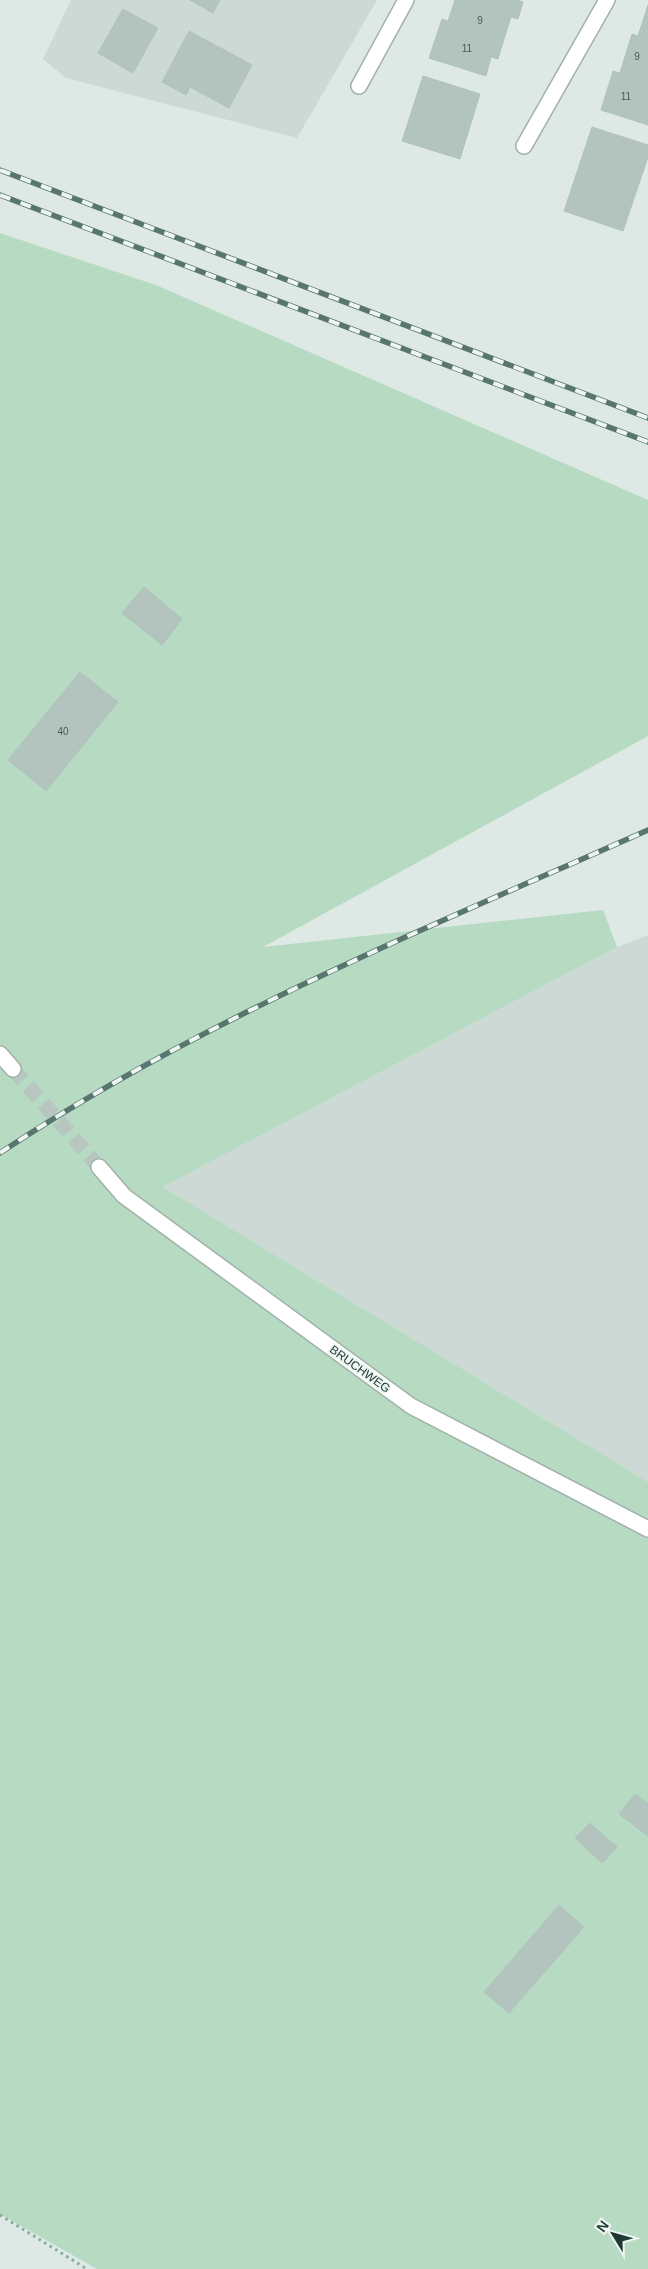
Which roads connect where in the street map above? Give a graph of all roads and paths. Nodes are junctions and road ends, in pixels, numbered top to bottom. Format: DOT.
graph roads {
  1 [pos="406,0"];
  2 [pos="607,0"];
  3 [pos="359,86"];
  4 [pos="524,146"];
  5 [pos="0,1054"];
  6 [pos="14,1069"];
  7 [pos="99,1167"];
  8 [pos="648,1529"];
  9 [pos="0,2215"];
  10 [pos="88,2269"];
  1 -- 3 [label="street"];
  2 -- 4 [label="street"];
  5 -- 6 [label="street"];
  7 -- 8 [label="street, BRUCHWEG"];
  9 -- 10 [label="path"];
}
